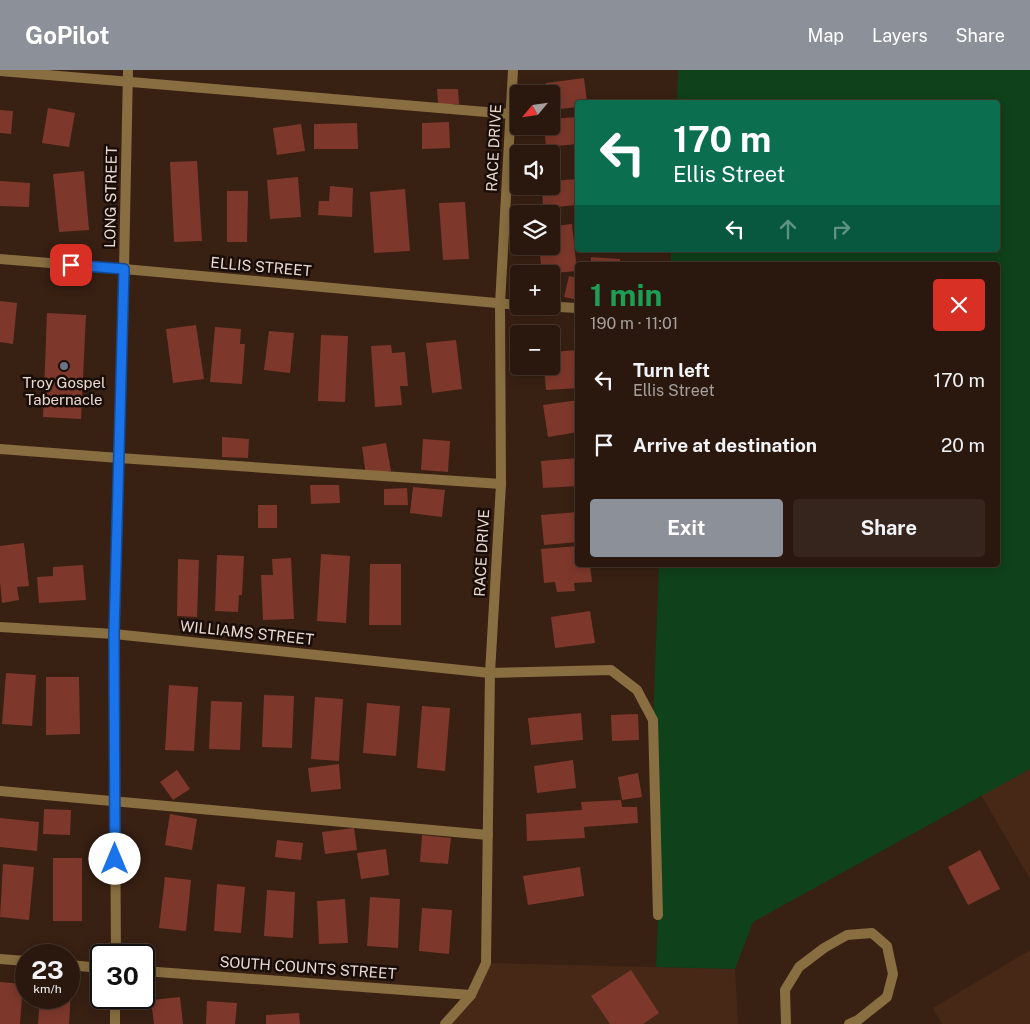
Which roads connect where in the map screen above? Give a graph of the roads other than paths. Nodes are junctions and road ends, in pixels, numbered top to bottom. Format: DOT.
graph roads {
  1 [pos="128,70"];
  2 [pos="512,70"];
  3 [pos="0,71"];
  4 [pos="128,82"];
  5 [pos="512,85"];
  6 [pos="510,114"];
  7 [pos="510,131"];
  8 [pos="0,259"];
  9 [pos="124,269"];
  10 [pos="500,304"];
  11 [pos="510,305"];
  12 [pos="560,307"];
  13 [pos="575,308"];
  14 [pos="0,449"];
  15 [pos="119,458"];
  16 [pos="501,484"];
  17 [pos="0,627"];
  18 [pos="114,634"];
  19 [pos="490,673"];
  20 [pos="0,791"];
  21 [pos="115,801"];
  22 [pos="488,835"];
  23 [pos="658,915"];
  24 [pos="116,944"];
  25 [pos="0,959"];
  26 [pos="15,960"];
  27 [pos="155,972"];
  28 [pos="471,995"];
  29 [pos="115,1009"];
  30 [pos="114,1024"];
  31 [pos="445,1024"];
  32 [pos="786,1024"];
  33 [pos="849,1024"];
  1 -- 4 [label="street, LONG STREET"];
  2 -- 5 [label="street, RACE DRIVE"];
  3 -- 4 [label="street"];
  4 -- 6 [label="street"];
  4 -- 9 [label="street, LONG STREET"];
  7 -- 10 [label="street, RACE DRIVE"];
  8 -- 9 [label="street, ELLIS STREET"];
  9 -- 10 [label="street, ELLIS STREET"];
  9 -- 15 [label="street, LONG STREET"];
  10 -- 11 [label="street, ELLIS STREET"];
  10 -- 16 [label="street, RACE DRIVE"];
  12 -- 13 [label="street"];
  14 -- 15 [label="street"];
  15 -- 16 [label="street"];
  15 -- 18 [label="street, LONG STREET"];
  16 -- 19 [label="street, RACE DRIVE"];
  17 -- 18 [label="street, WILLIAMS STREET"];
  18 -- 19 [label="street, WILLIAMS STREET"];
  18 -- 21 [label="street, LONG STREET"];
  19 -- 22 [label="street, RACE DRIVE"];
  19 -- 23 [label="street, WILLIAMS STREET"];
  20 -- 21 [label="street"];
  21 -- 22 [label="street"];
  21 -- 24 [label="street, LONG STREET"];
  22 -- 28 [label="street, RACE DRIVE"];
  25 -- 26 [label="street"];
  27 -- 28 [label="street, SOUTH COUNTS STREET"];
  28 -- 31 [label="street, RACE DRIVE"];
  29 -- 30 [label="street"];
  32 -- 33 [label="street"];
}
